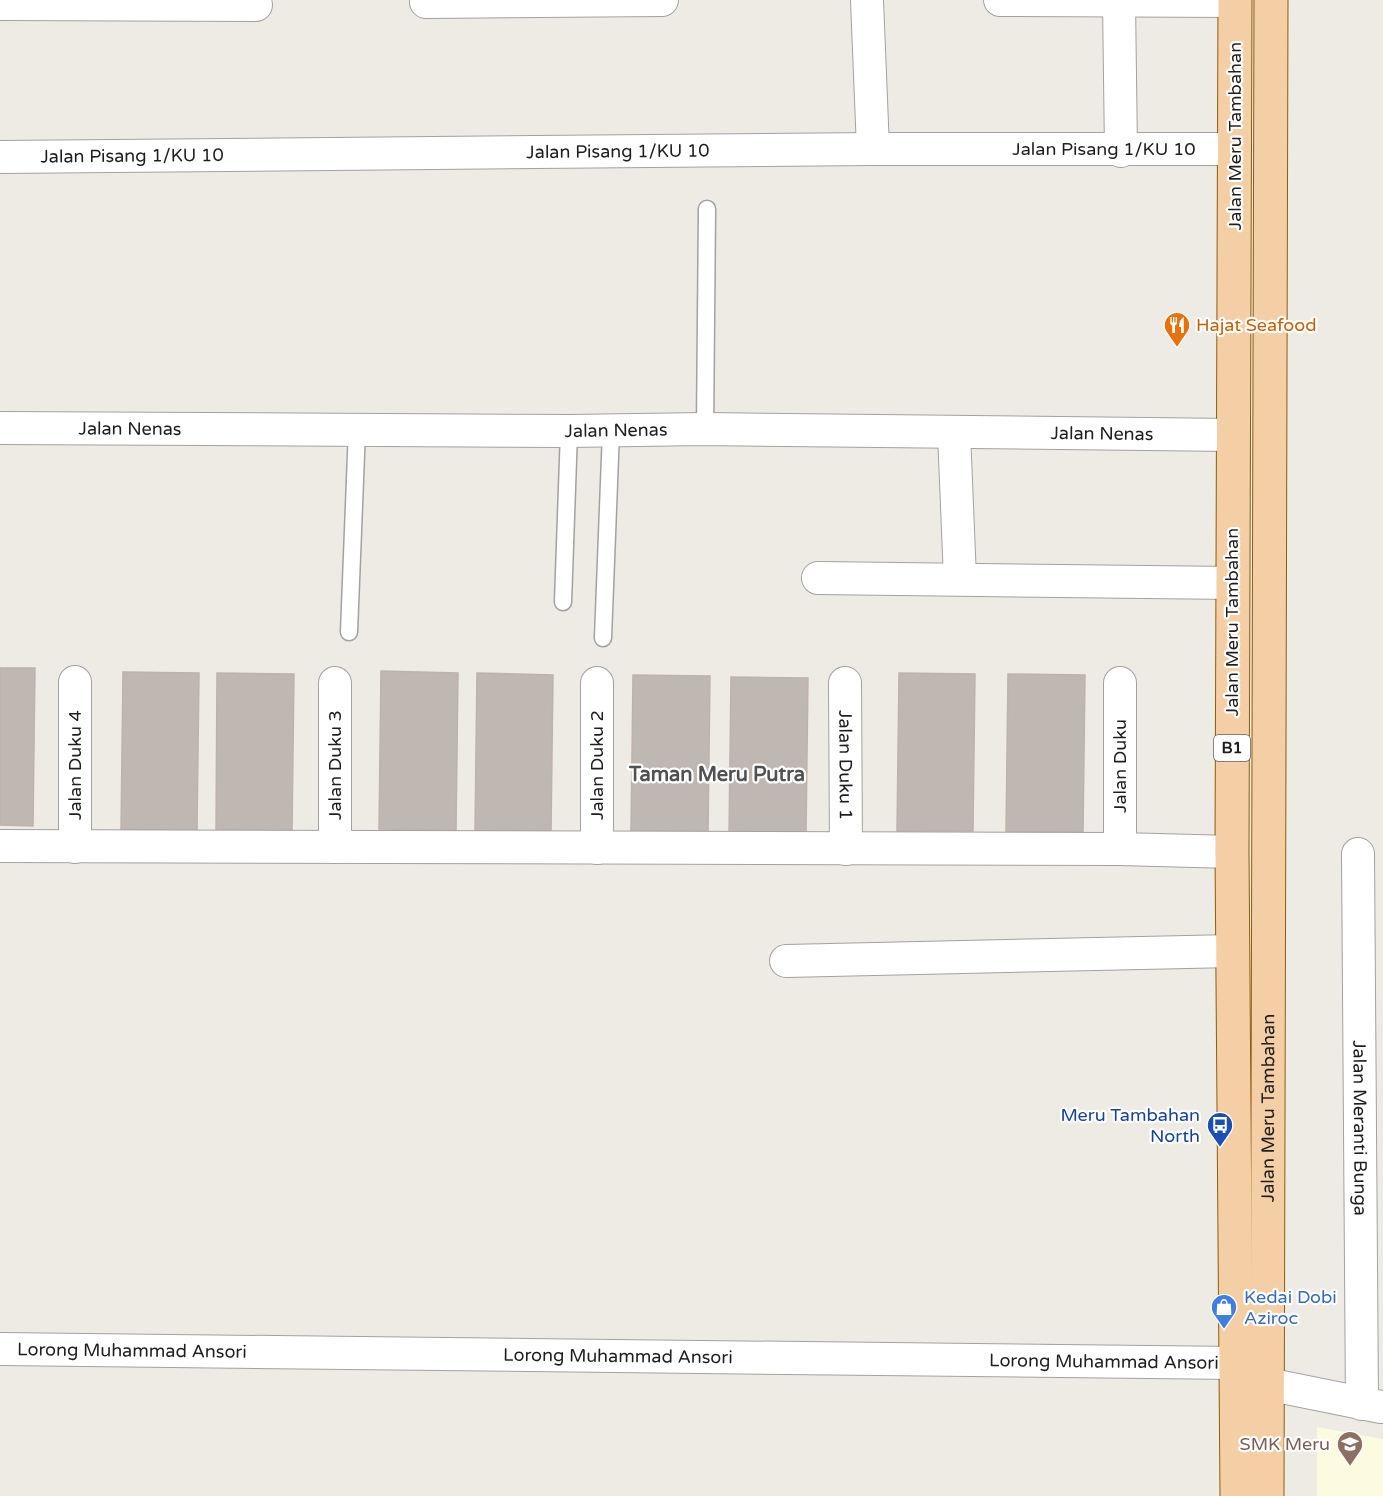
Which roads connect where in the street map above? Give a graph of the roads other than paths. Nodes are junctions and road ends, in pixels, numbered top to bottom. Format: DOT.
graph roads {
  1 [pos="662,0"];
  2 [pos="867,0"];
  3 [pos="1000,0"];
  4 [pos="1271,0"];
  5 [pos="1235,1"];
  6 [pos="1119,2"];
  7 [pos="426,3"];
  8 [pos="0,4"];
  9 [pos="256,5"];
  10 [pos="873,149"];
  11 [pos="1235,149"];
  12 [pos="1121,151"];
  13 [pos="0,157"];
  14 [pos="707,209"];
  15 [pos="0,428"];
  16 [pos="357,429"];
  17 [pos="705,429"];
  18 [pos="569,431"];
  19 [pos="610,431"];
  20 [pos="954,433"];
  21 [pos="1233,435"];
  22 [pos="818,578"];
  23 [pos="960,579"];
  24 [pos="1233,583"];
  25 [pos="563,602"];
  26 [pos="349,632"];
  27 [pos="603,638"];
  28 [pos="75,682"];
  29 [pos="335,683"];
  30 [pos="597,683"];
  31 [pos="845,683"];
  32 [pos="1120,683"];
  33 [pos="0,846"];
  34 [pos="75,847"];
  35 [pos="335,847"];
  36 [pos="597,848"];
  37 [pos="846,849"];
  38 [pos="1120,849"];
  39 [pos="1232,852"];
  40 [pos="1358,854"];
  41 [pos="1233,951"];
  42 [pos="786,961"];
  43 [pos="0,1349"];
  44 [pos="1237,1363"];
  45 [pos="1267,1384"];
  46 [pos="1372,1406"];
  47 [pos="1237,1496"];
  48 [pos="1267,1496"];
  1 -- 7 [label="street"];
  2 -- 10 [label="street"];
  3 -- 6 [label="street"];
  4 -- 45 [label="main road, Jalan Meru Tambahan / B1"];
  5 -- 6 [label="street"];
  5 -- 11 [label="main road, Jalan Meru Tambahan / B1"];
  6 -- 12 [label="street"];
  8 -- 9 [label="street"];
  10 -- 12 [label="street, Jalan Pisang 1/KU 10"];
  10 -- 13 [label="street, Jalan Pisang 1/KU 10"];
  11 -- 12 [label="street, Jalan Pisang 1/KU 10"];
  11 -- 21 [label="main road, Jalan Meru Tambahan / B1"];
  14 -- 17 [label="lane"];
  15 -- 16 [label="street, Jalan Nenas"];
  16 -- 18 [label="street, Jalan Nenas"];
  16 -- 26 [label="lane"];
  17 -- 19 [label="street, Jalan Nenas"];
  17 -- 20 [label="street, Jalan Nenas"];
  18 -- 19 [label="street, Jalan Nenas"];
  18 -- 25 [label="lane"];
  19 -- 27 [label="lane"];
  20 -- 21 [label="street, Jalan Nenas"];
  20 -- 23 [label="street"];
  21 -- 24 [label="main road, Jalan Meru Tambahan / B1"];
  22 -- 23 [label="street"];
  23 -- 24 [label="street"];
  24 -- 39 [label="main road, Jalan Meru Tambahan / B1"];
  28 -- 34 [label="street, Jalan Duku 4"];
  29 -- 35 [label="street, Jalan Duku 3"];
  30 -- 36 [label="street, Jalan Duku 2"];
  31 -- 37 [label="street, Jalan Duku 1"];
  32 -- 38 [label="street, Jalan Duku"];
  33 -- 34 [label="street"];
  34 -- 35 [label="street"];
  35 -- 36 [label="street"];
  36 -- 37 [label="street"];
  37 -- 38 [label="street"];
  38 -- 39 [label="street"];
  39 -- 41 [label="main road, Jalan Meru Tambahan / B1"];
  40 -- 46 [label="street, Jalan Meranti Bunga"];
  41 -- 42 [label="street"];
  41 -- 44 [label="main road, Jalan Meru Tambahan / B1"];
  43 -- 44 [label="street, Lorong Muhammad Ansori"];
  44 -- 47 [label="main road, Jalan Meru Tambahan / B1"];
  45 -- 46 [label="street"];
  45 -- 48 [label="main road, Jalan Meru Tambahan / B1"];
}
